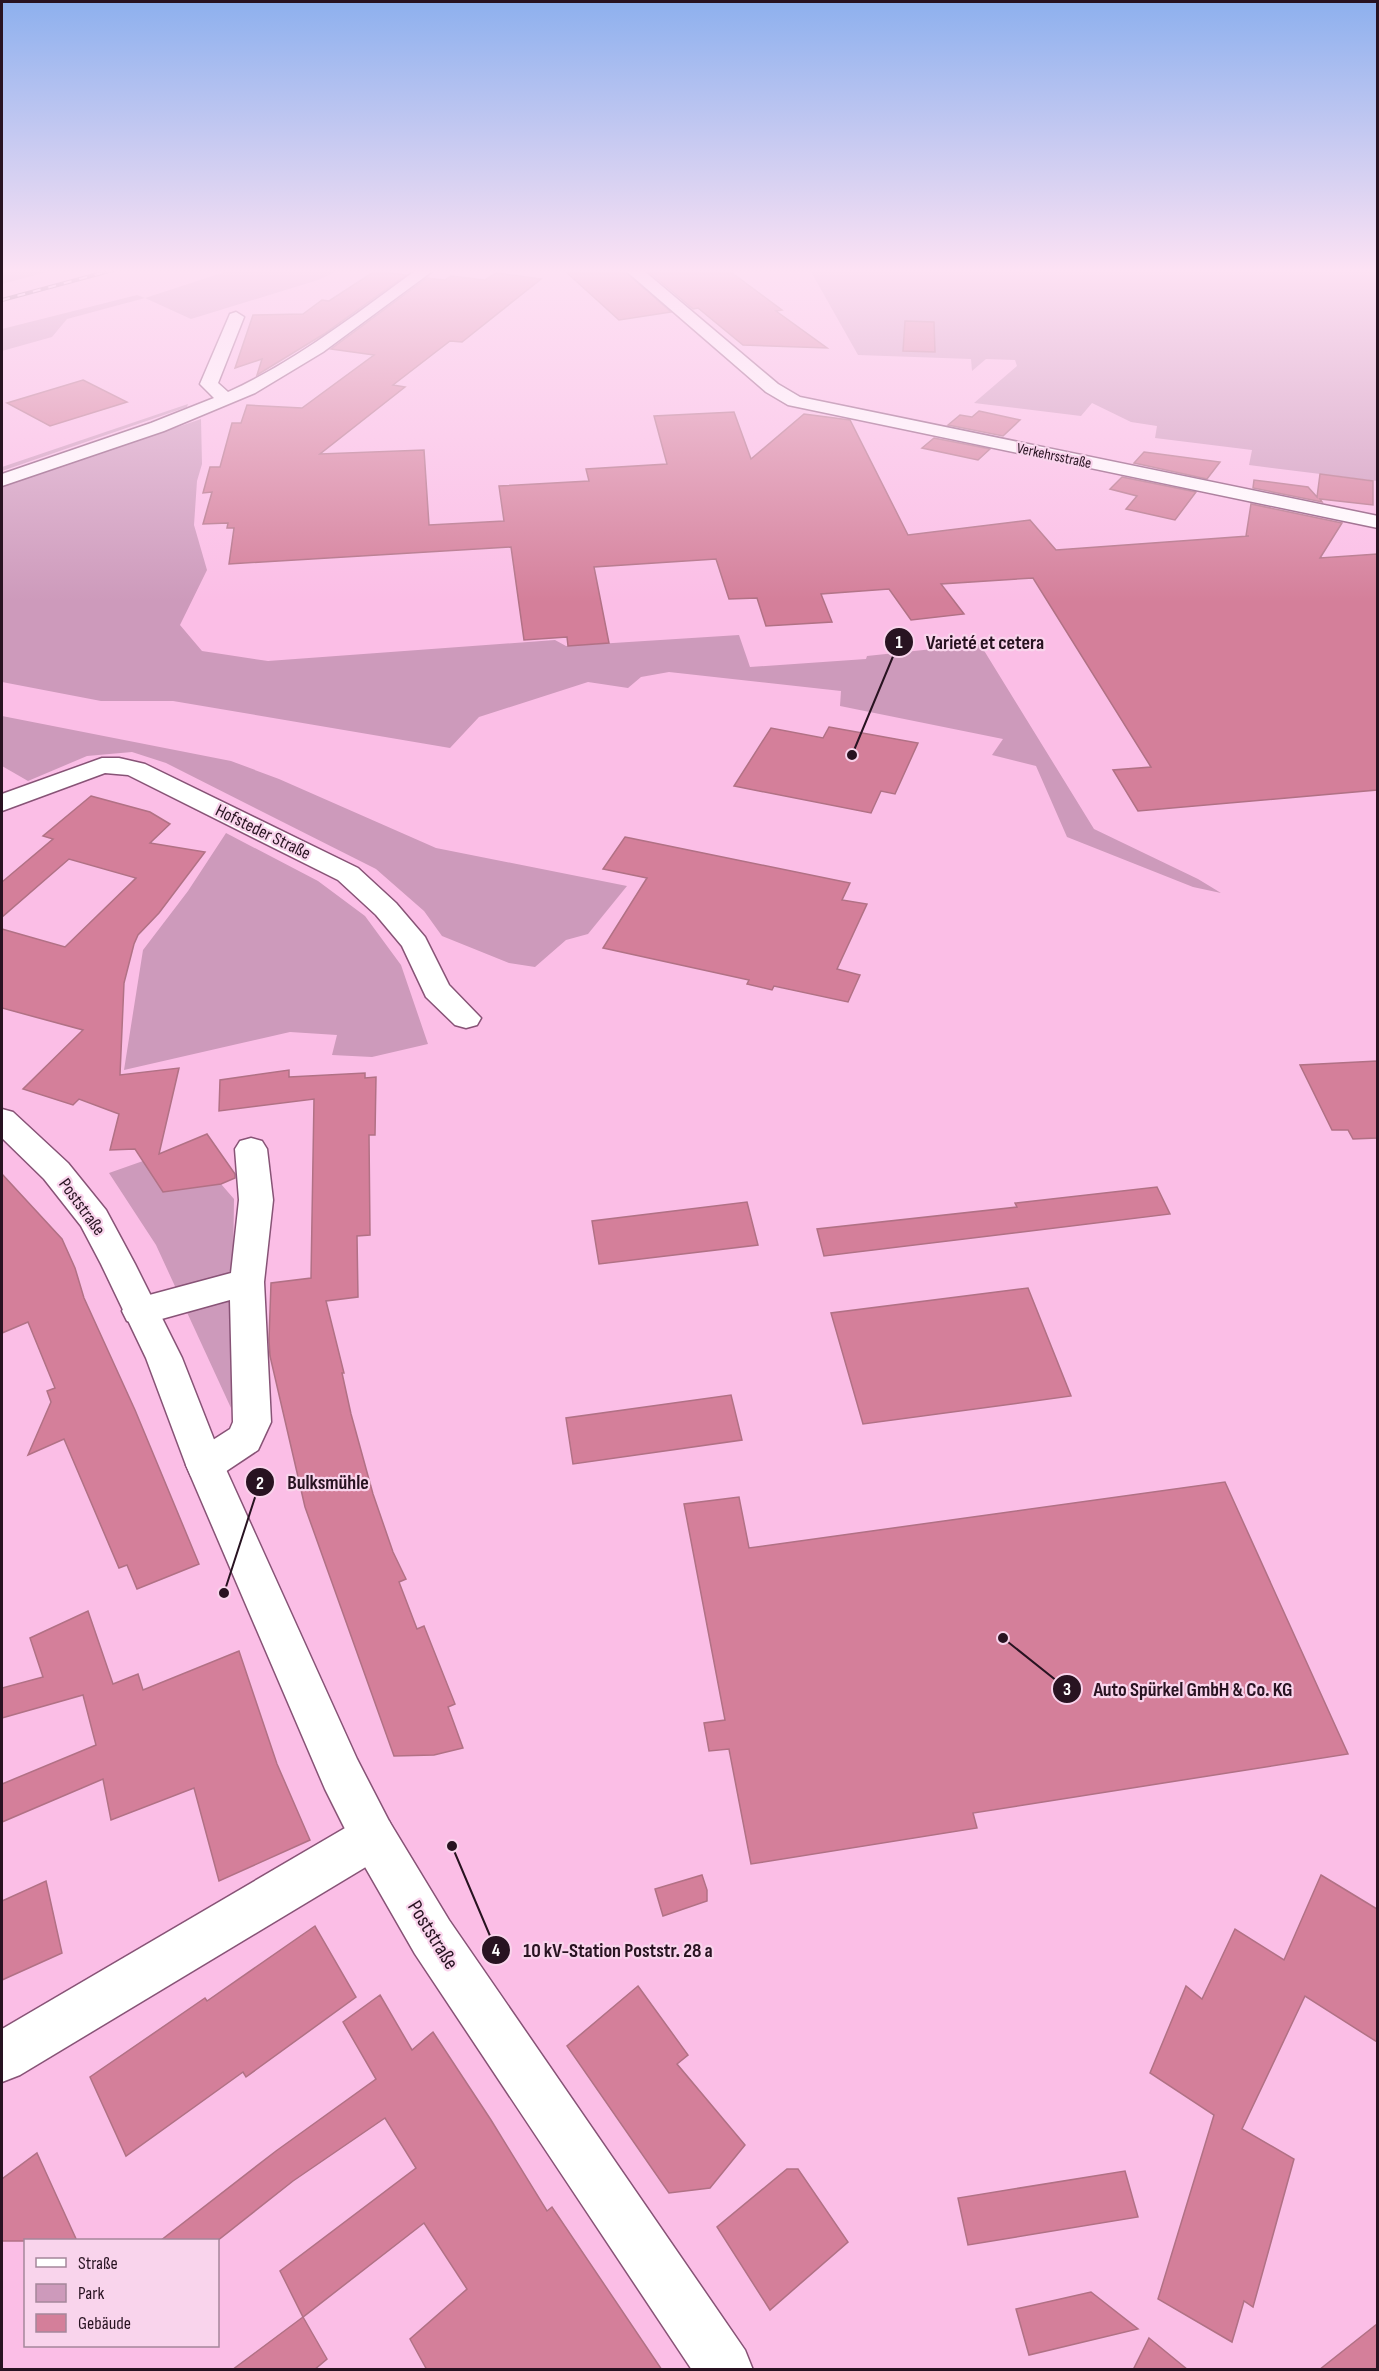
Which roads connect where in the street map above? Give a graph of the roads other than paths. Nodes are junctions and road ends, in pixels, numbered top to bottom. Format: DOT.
graph roads {
  1 [pos="210,381"];
  2 [pos="264,381"];
  3 [pos="763,381"];
  4 [pos="226,399"];
  5 [pos="2,480"];
  6 [pos="1377,522"];
  7 [pos="2,803"];
  8 [pos="466,1018"];
  9 [pos="2,1120"];
  10 [pos="251,1149"];
  11 [pos="247,1282"];
  12 [pos="140,1311"];
  13 [pos="205,1464"];
  14 [pos="373,1837"];
  15 [pos="2,2057"];
  16 [pos="725,2370"];
  1 -- 4 [label="street"];
  2 -- 4 [label="street"];
  3 -- 6 [label="street, Verkehrsstraße"];
  4 -- 5 [label="street"];
  7 -- 8 [label="street, Hofsteder Straße"];
  9 -- 12 [label="street, Poststraße"];
  10 -- 11 [label="street"];
  11 -- 12 [label="street"];
  11 -- 13 [label="street"];
  12 -- 13 [label="street, Poststraße"];
  13 -- 14 [label="street, Poststraße"];
  14 -- 15 [label="street"];
  14 -- 16 [label="street, Poststraße"];
}
